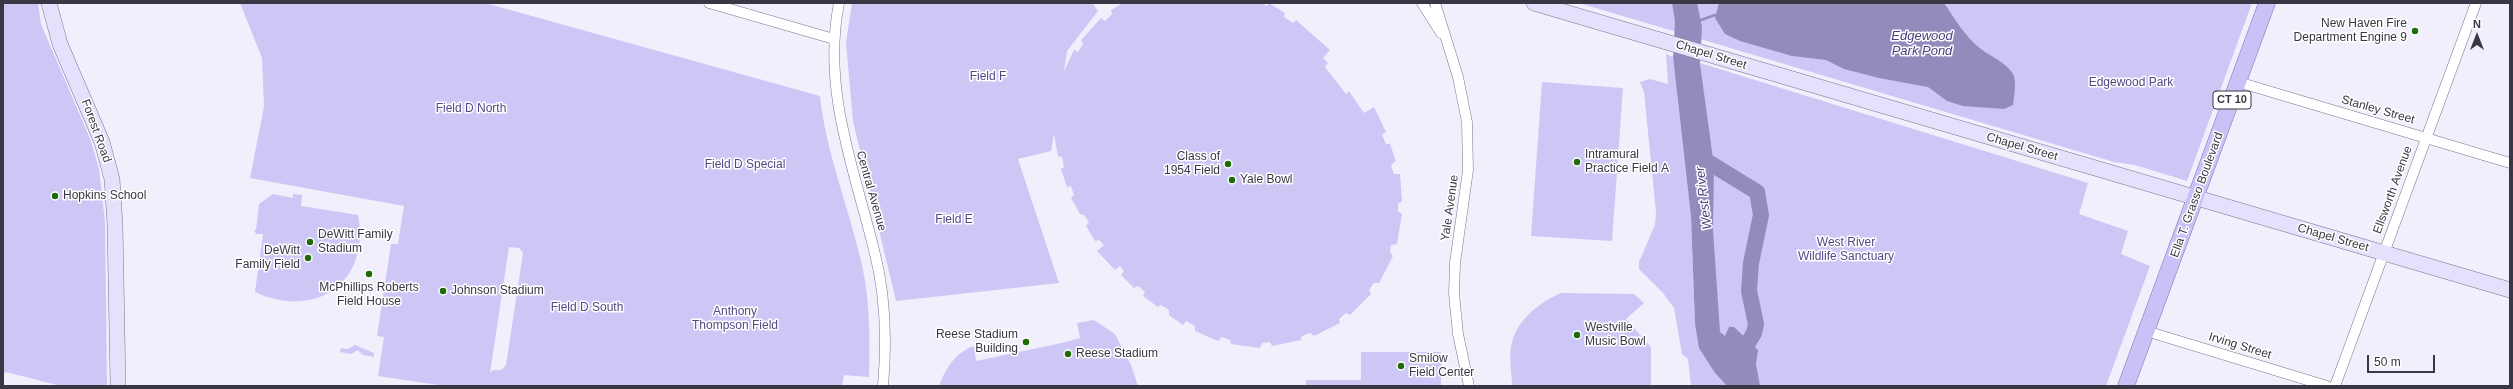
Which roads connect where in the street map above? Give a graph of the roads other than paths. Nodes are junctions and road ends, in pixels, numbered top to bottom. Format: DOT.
graph roads {
  1 [pos="49,3"];
  2 [pos="709,3"];
  3 [pos="839,3"];
  4 [pos="1422,3"];
  5 [pos="1435,3"];
  6 [pos="1534,3"];
  7 [pos="2268,3"];
  8 [pos="2476,3"];
  9 [pos="1444,36"];
  10 [pos="834,39"];
  11 [pos="2238,82"];
  12 [pos="2425,137"];
  13 [pos="2510,163"];
  14 [pos="2196,198"];
  15 [pos="2384,253"];
  16 [pos="2510,290"];
  17 [pos="2146,331"];
  18 [pos="118,386"];
  19 [pos="883,386"];
  20 [pos="1469,386"];
  21 [pos="2126,386"];
  22 [pos="2327,386"];
  23 [pos="2335,386"];
  1 -- 18 [label="street, Forest Road"];
  2 -- 10 [label="street"];
  3 -- 10 [label="street, Central Avenue"];
  4 -- 9 [label="street, Yale Avenue"];
  5 -- 9 [label="street, Yale Avenue"];
  6 -- 14 [label="street, Chapel Street"];
  7 -- 11 [label="main road, Ella T. Grasso Boulevard / CT 10"];
  8 -- 12 [label="street, Ellsworth Avenue"];
  9 -- 20 [label="street, Yale Avenue"];
  10 -- 19 [label="street, Central Avenue"];
  11 -- 12 [label="street, Stanley Street"];
  11 -- 14 [label="main road, Ella T. Grasso Boulevard / CT 10"];
  12 -- 13 [label="street, Stanley Street"];
  12 -- 15 [label="street, Ellsworth Avenue"];
  14 -- 15 [label="street, Chapel Street"];
  14 -- 17 [label="main road, Ella T. Grasso Boulevard / CT 10"];
  15 -- 16 [label="street, Chapel Street"];
  15 -- 23 [label="street, Ellsworth Avenue"];
  17 -- 21 [label="main road, Ella T. Grasso Boulevard / CT 10"];
  17 -- 22 [label="street, Irving Street"];
}
